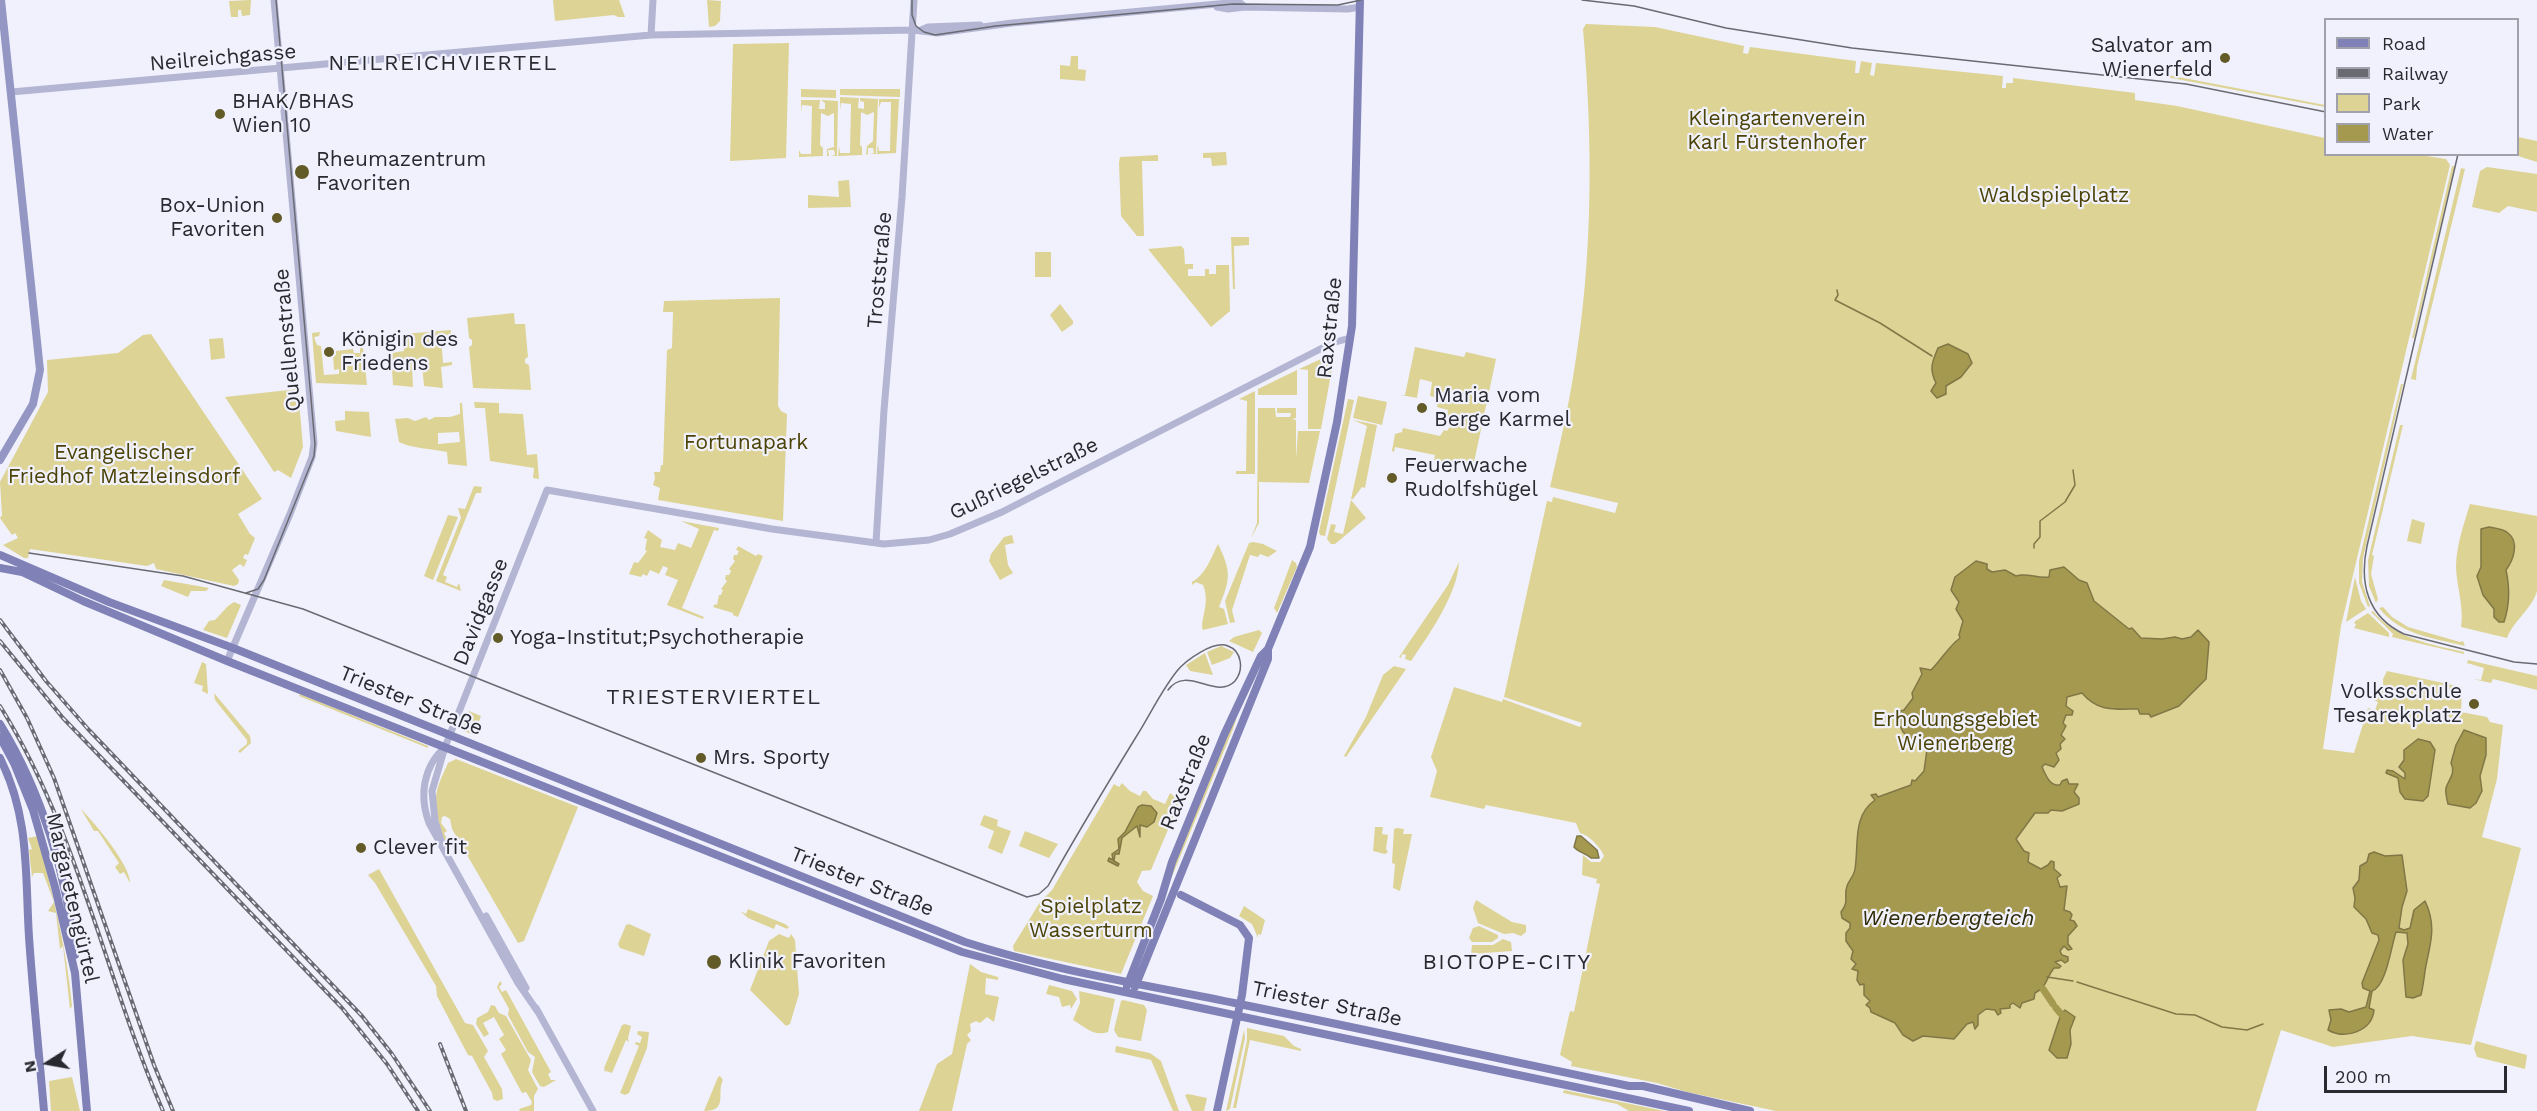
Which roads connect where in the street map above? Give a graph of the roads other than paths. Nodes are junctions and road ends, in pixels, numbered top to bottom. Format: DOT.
graph roads {
  1 [pos="1,0"];
  2 [pos="274,0"];
  3 [pos="653,0"];
  4 [pos="914,0"];
  5 [pos="1360,3"];
  6 [pos="917,30"];
  7 [pos="651,35"];
  8 [pos="281,69"];
  9 [pos="11,92"];
  10 [pos="1350,338"];
  11 [pos="2,456"];
  12 [pos="0,464"];
  13 [pos="547,490"];
  14 [pos="876,543"];
  15 [pos="0,555"];
  16 [pos="0,560"];
  17 [pos="0,568"];
  18 [pos="34,569"];
  19 [pos="232,648"];
  20 [pos="1268,649"];
  21 [pos="227,661"];
  22 [pos="0,724"];
  23 [pos="449,736"];
  24 [pos="0,737"];
  25 [pos="445,747"];
  26 [pos="0,748"];
  27 [pos="0,758"];
  28 [pos="23,826"];
  29 [pos="1177,881"];
  30 [pos="1181,895"];
  31 [pos="1166,898"];
  32 [pos="75,973"];
  33 [pos="1132,983"];
  34 [pos="1129,993"];
  35 [pos="1240,1004"];
  36 [pos="1237,1016"];
  37 [pos="44,1111"];
  38 [pos="87,1111"];
  39 [pos="593,1111"];
  40 [pos="1217,1111"];
  41 [pos="1689,1111"];
  42 [pos="1750,1111"];
  1 -- 9 [label="main road"];
  2 -- 8 [label="street, Quellenstraße"];
  3 -- 7 [label="street"];
  4 -- 6 [label="street, Troststraße"];
  5 -- 6 [label="street"];
  5 -- 10 [label="main road, Raxstraße"];
  6 -- 7 [label="street, Neilreichgasse"];
  6 -- 14 [label="street, Troststraße"];
  7 -- 8 [label="street, Neilreichgasse"];
  8 -- 9 [label="street, Neilreichgasse"];
  8 -- 19 [label="street, Quellenstraße"];
  9 -- 11 [label="main road"];
  10 -- 14 [label="street, Gußriegelstraße"];
  10 -- 20 [label="main road, Raxstraße"];
  11 -- 12 [label="main road"];
  13 -- 14 [label="street, Gußriegelstraße"];
  13 -- 23 [label="street, Davidgasse"];
  15 -- 18 [label="main road, Triester Straße"];
  16 -- 18 [label="main road"];
  17 -- 21 [label="main road, Triester Straße"];
  18 -- 19 [label="main road, Triester Straße"];
  19 -- 21 [label="street, Quellenstraße"];
  19 -- 23 [label="main road, Triester Straße"];
  20 -- 29 [label="main road, Raxstraße"];
  20 -- 31 [label="main road, Raxstraße"];
  21 -- 25 [label="main road, Triester Straße"];
  22 -- 32 [label="main road"];
  23 -- 25 [label="street, Davidgasse"];
  23 -- 33 [label="main road, Triester Straße"];
  24 -- 32 [label="main road, Margaretengürtel"];
  25 -- 34 [label="main road, Triester Straße"];
  25 -- 39 [label="street, Davidgasse"];
  26 -- 28 [label="main road"];
  27 -- 28 [label="main road, Margaretengürtel"];
  28 -- 37 [label="main road, Margaretengürtel"];
  29 -- 30 [label="main road"];
  29 -- 31 [label="main road, Raxstraße"];
  30 -- 31 [label="main road"];
  30 -- 35 [label="main road"];
  31 -- 33 [label="main road, Raxstraße"];
  32 -- 38 [label="main road, Margaretengürtel"];
  33 -- 34 [label="main road, Raxstraße"];
  33 -- 35 [label="main road, Triester Straße"];
  34 -- 36 [label="main road, Triester Straße"];
  35 -- 36 [label="main road"];
  35 -- 42 [label="main road, Triester Straße"];
  36 -- 40 [label="main road"];
  36 -- 41 [label="main road, Triester Straße"];
}
